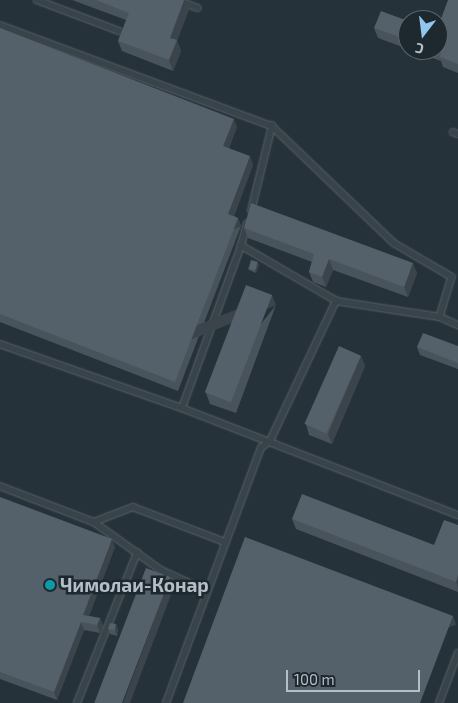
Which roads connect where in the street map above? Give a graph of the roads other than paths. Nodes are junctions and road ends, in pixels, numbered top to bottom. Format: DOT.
graph roads {
  1 [pos="37,0"];
  2 [pos="177,0"];
  3 [pos="198,8"];
  4 [pos="0,26"];
  5 [pos="119,31"];
  6 [pos="272,126"];
  7 [pos="242,246"];
  8 [pos="336,301"];
  9 [pos="440,317"];
  10 [pos="458,325"];
  11 [pos="0,344"];
  12 [pos="182,408"];
  13 [pos="270,441"];
  14 [pos="0,486"];
  15 [pos="458,515"];
  16 [pos="94,522"];
  17 [pos="225,542"];
  18 [pos="137,553"];
  19 [pos="207,590"];
  20 [pos="458,652"];
  21 [pos="456,661"];
  22 [pos="77,703"];
  23 [pos="166,703"];
  24 [pos="439,703"];
  1 -- 5 [label="lane"];
  2 -- 3 [label="lane"];
  4 -- 6 [label="lane"];
  6 -- 7 [label="lane"];
  6 -- 9 [label="lane"];
  7 -- 8 [label="lane"];
  7 -- 12 [label="lane"];
  8 -- 9 [label="lane"];
  8 -- 13 [label="lane"];
  9 -- 10 [label="lane"];
  11 -- 12 [label="lane"];
  12 -- 13 [label="lane"];
  13 -- 15 [label="lane"];
  13 -- 17 [label="lane"];
  14 -- 16 [label="lane"];
  16 -- 17 [label="lane"];
  16 -- 18 [label="lane"];
  17 -- 19 [label="lane"];
  18 -- 19 [label="lane"];
  18 -- 22 [label="lane"];
  19 -- 23 [label="lane"];
  20 -- 21 [label="lane"];
  21 -- 24 [label="lane"];
}
